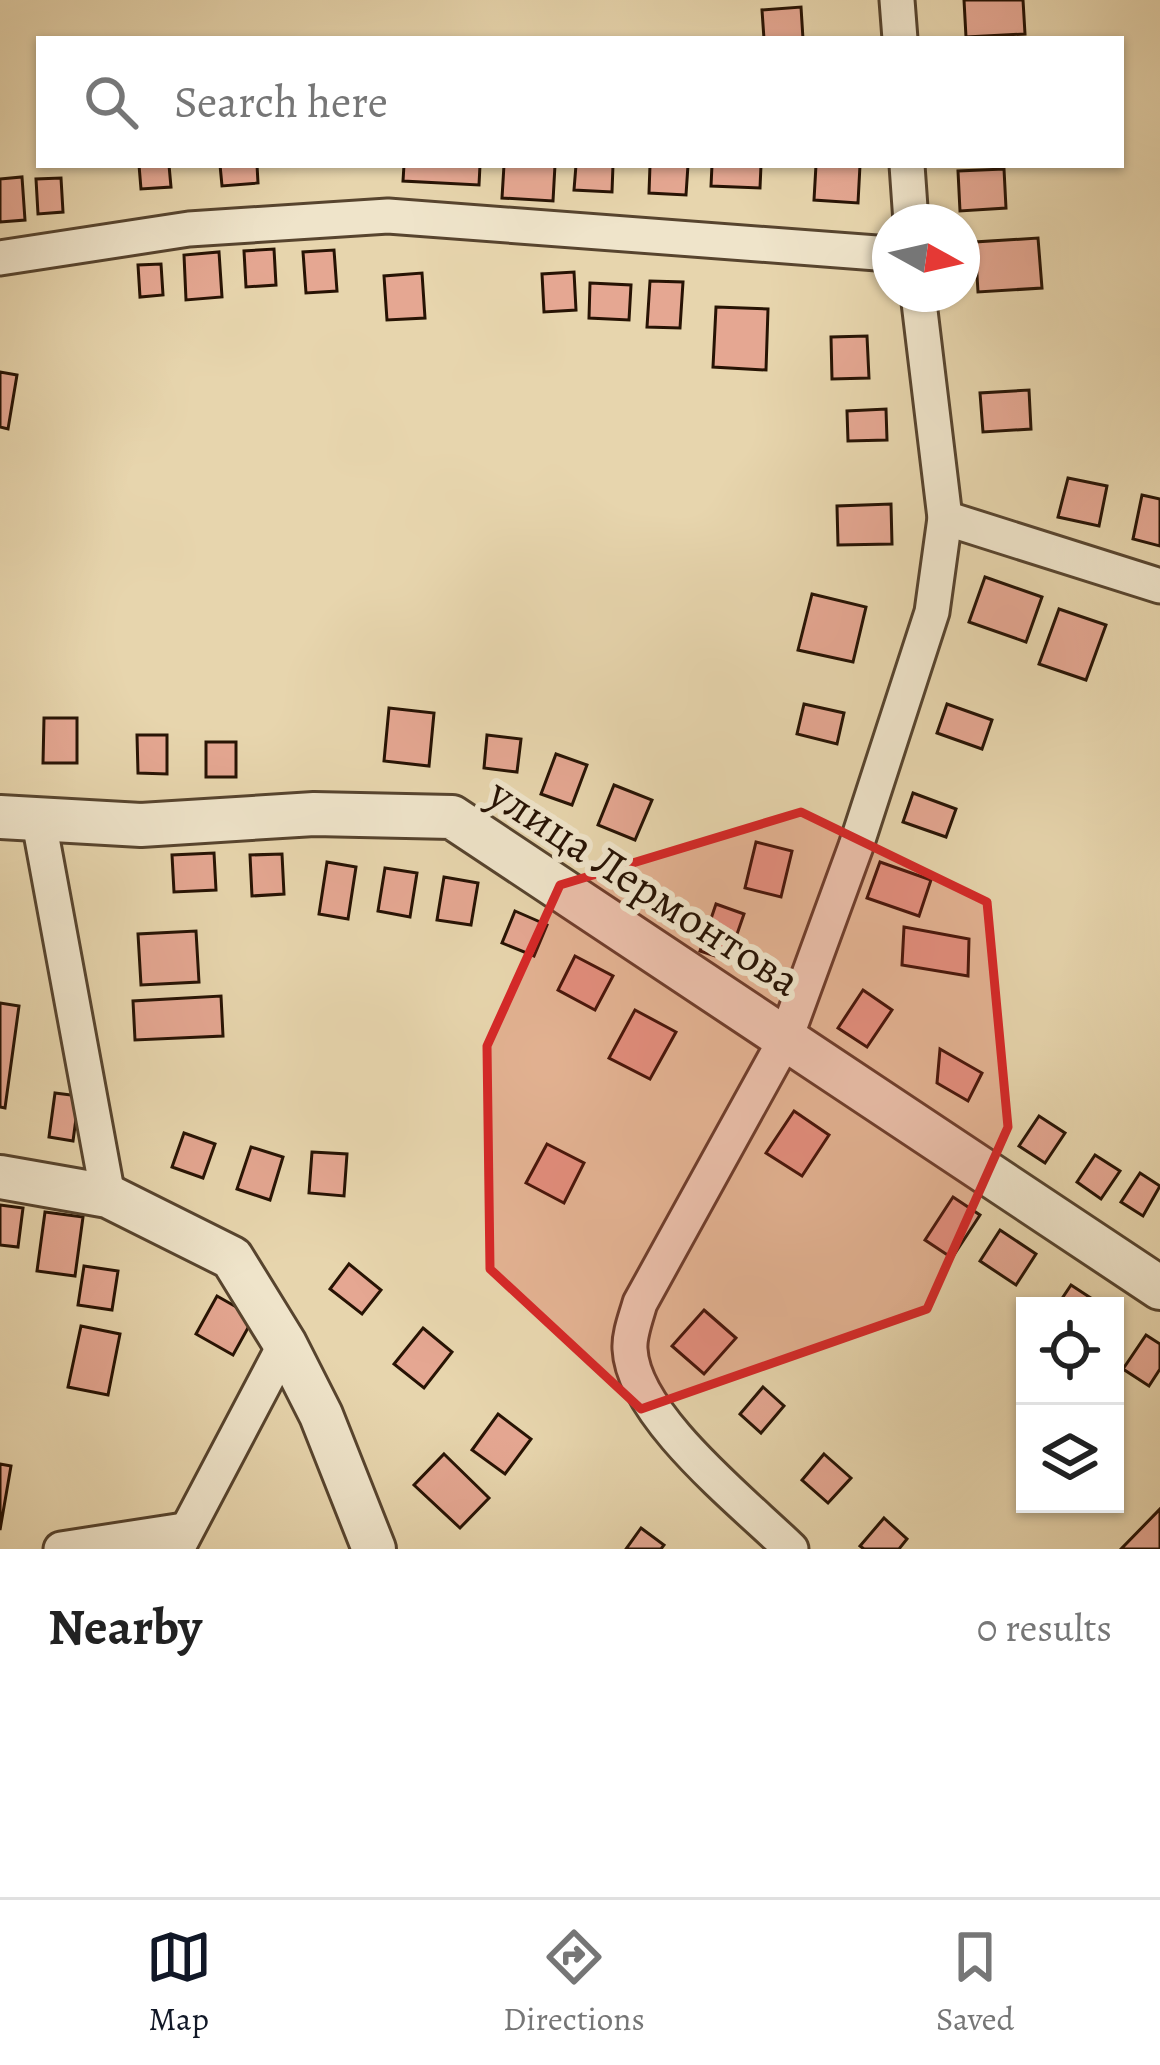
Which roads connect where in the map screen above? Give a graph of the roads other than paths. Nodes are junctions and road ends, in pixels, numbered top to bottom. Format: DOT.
graph roads {
  1 [pos="897,0"];
  2 [pos="900,36"];
  3 [pos="908,168"];
  4 [pos="910,204"];
  5 [pos="872,253"];
  6 [pos="0,258"];
  7 [pos="919,312"];
  8 [pos="945,518"];
  9 [pos="1160,586"];
  10 [pos="20,819"];
  11 [pos="785,1040"];
  12 [pos="0,1177"];
  13 [pos="108,1196"];
  14 [pos="1160,1288"];
  15 [pos="285,1344"];
  16 [pos="181,1539"];
  17 [pos="61,1549"];
  18 [pos="374,1549"];
  19 [pos="791,1549"];
  1 -- 2 [label="street"];
  3 -- 4 [label="street"];
  5 -- 6 [label="street"];
  7 -- 8 [label="street"];
  8 -- 9 [label="street"];
  8 -- 11 [label="street"];
  10 -- 11 [label="street, улица Лермонтова"];
  10 -- 13 [label="street"];
  11 -- 14 [label="street, улица Лермонтова"];
  11 -- 19 [label="street"];
  12 -- 13 [label="street"];
  13 -- 15 [label="street"];
  15 -- 16 [label="street"];
  15 -- 18 [label="street"];
  16 -- 17 [label="street"];
}
